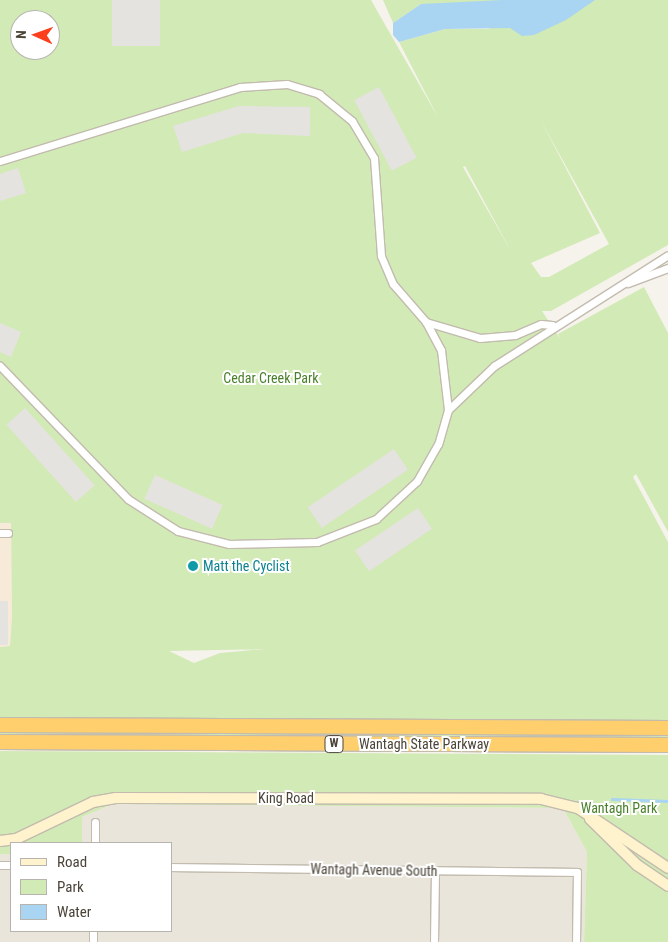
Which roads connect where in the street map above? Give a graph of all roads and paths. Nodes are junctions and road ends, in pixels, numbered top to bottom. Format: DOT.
graph roads {
  1 [pos="0,162"];
  2 [pos="668,255"];
  3 [pos="668,268"];
  4 [pos="628,283"];
  5 [pos="426,322"];
  6 [pos="552,325"];
  7 [pos="0,366"];
  8 [pos="448,410"];
  9 [pos="0,533"];
  10 [pos="8,533"];
  11 [pos="0,725"];
  12 [pos="668,728"];
  13 [pos="0,742"];
  14 [pos="668,745"];
  15 [pos="578,808"];
  16 [pos="95,822"];
  17 [pos="0,841"];
  18 [pos="95,842"];
  19 [pos="172,867"];
  20 [pos="668,868"];
  21 [pos="435,870"];
  22 [pos="668,886"];
  23 [pos="434,942"];
  24 [pos="576,942"];
  1 -- 5 [label="street"];
  2 -- 4 [label="street"];
  3 -- 4 [label="street"];
  4 -- 6 [label="street"];
  5 -- 6 [label="street"];
  5 -- 8 [label="street"];
  6 -- 8 [label="street"];
  7 -- 8 [label="street"];
  9 -- 10 [label="street"];
  11 -- 12 [label="highway, Wantagh State Parkway / W"];
  13 -- 14 [label="highway, Wantagh State Parkway / W"];
  15 -- 17 [label="street, King Road"];
  15 -- 20 [label="street, King Road"];
  15 -- 22 [label="street"];
  16 -- 18 [label="street"];
  19 -- 21 [label="street, Wantagh Avenue South"];
  21 -- 23 [label="street"];
  21 -- 24 [label="street, Wantagh Avenue South"];
}
